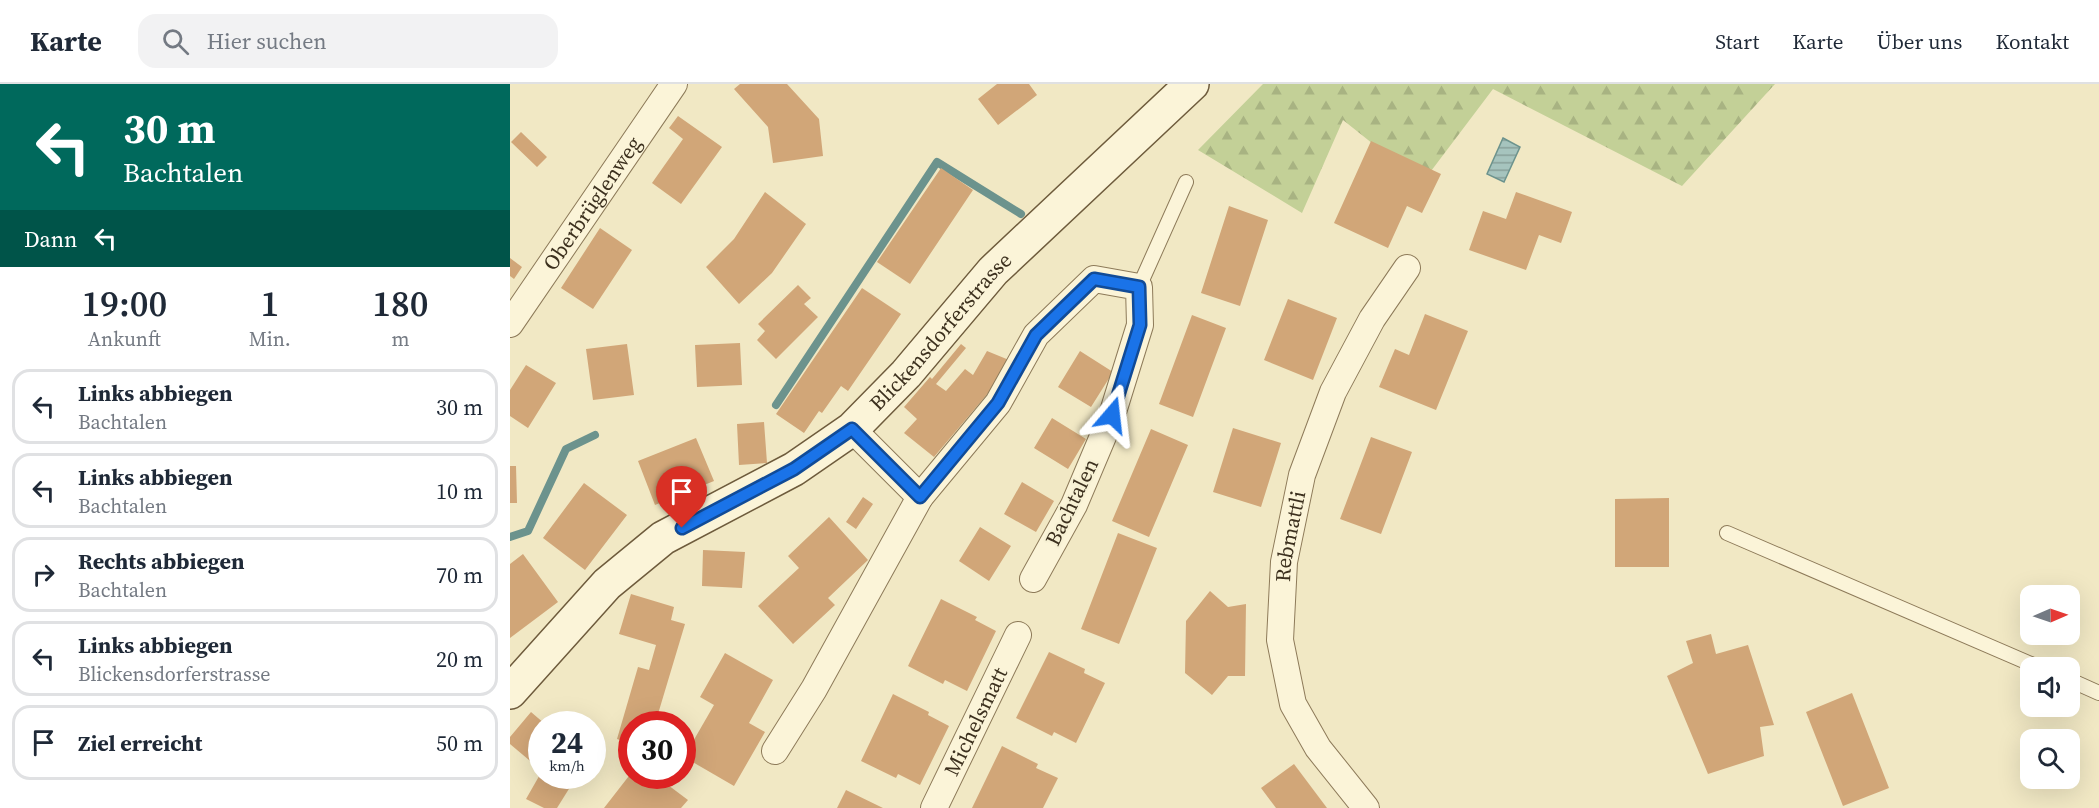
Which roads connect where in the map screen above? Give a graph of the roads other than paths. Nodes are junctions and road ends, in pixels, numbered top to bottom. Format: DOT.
graph roads {
  1 [pos="674,84"];
  2 [pos="1192,84"];
  3 [pos="1186,182"];
  4 [pos="1407,268"];
  5 [pos="1139,287"];
  6 [pos="510,324"];
  7 [pos="852,429"];
  8 [pos="920,497"];
  9 [pos="1727,533"];
  10 [pos="1033,579"];
  11 [pos="1018,636"];
  12 [pos="2020,659"];
  13 [pos="2080,684"];
  14 [pos="510,692"];
  15 [pos="2099,693"];
  16 [pos="775,751"];
  17 [pos="934,808"];
  18 [pos="1366,808"];
  1 -- 6 [label="street, Oberbrüglenweg"];
  2 -- 7 [label="street, Blickensdorferstrasse"];
  3 -- 5 [label="lane"];
  4 -- 18 [label="street, Rebmattli"];
  5 -- 8 [label="street"];
  5 -- 10 [label="street, Bachtalen"];
  7 -- 8 [label="street"];
  7 -- 14 [label="street, Blickensdorferstrasse"];
  8 -- 16 [label="street"];
  9 -- 12 [label="lane"];
  11 -- 17 [label="street, Michelsmatt"];
  13 -- 15 [label="lane"];
}
